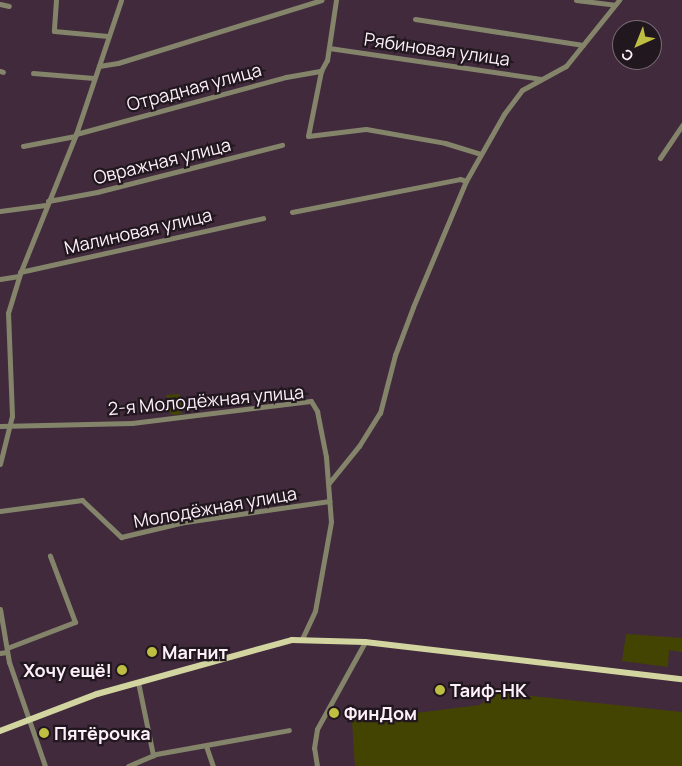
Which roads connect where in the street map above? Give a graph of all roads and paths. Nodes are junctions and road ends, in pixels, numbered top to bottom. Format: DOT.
graph roads {
  1 [pos="56,0"];
  2 [pos="121,0"];
  3 [pos="321,0"];
  4 [pos="336,0"];
  5 [pos="576,0"];
  6 [pos="619,0"];
  7 [pos="0,4"];
  8 [pos="614,5"];
  9 [pos="9,6"];
  10 [pos="415,19"];
  11 [pos="108,36"];
  12 [pos="583,45"];
  13 [pos="329,48"];
  14 [pos="98,66"];
  15 [pos="321,71"];
  16 [pos="33,73"];
  17 [pos="94,78"];
  18 [pos="541,79"];
  19 [pos="682,125"];
  20 [pos="75,135"];
  21 [pos="282,145"];
  22 [pos="23,146"];
  23 [pos="480,154"];
  24 [pos="660,158"];
  25 [pos="466,181"];
  26 [pos="47,203"];
  27 [pos="0,211"];
  28 [pos="292,212"];
  29 [pos="263,218"];
  30 [pos="19,274"];
  31 [pos="0,279"];
  32 [pos="0,426"];
  33 [pos="10,426"];
  34 [pos="0,464"];
  35 [pos="329,482"];
  36 [pos="329,501"];
  37 [pos="0,511"];
  38 [pos="50,556"];
  39 [pos="0,609"];
  40 [pos="302,639"];
  41 [pos="365,642"];
  42 [pos="7,650"];
  43 [pos="0,654"];
  44 [pos="682,679"];
  45 [pos="138,682"];
  46 [pos="28,719"];
  47 [pos="289,730"];
  48 [pos="0,731"];
  49 [pos="206,746"];
  50 [pos="153,755"];
  51 [pos="45,766"];
  52 [pos="128,766"];
  53 [pos="214,766"];
  54 [pos="316,766"];
  1 -- 11 [label="street"];
  2 -- 11 [label="street"];
  3 -- 14 [label="street"];
  4 -- 13 [label="street"];
  5 -- 8 [label="street"];
  6 -- 8 [label="street"];
  7 -- 9 [label="street"];
  8 -- 12 [label="street"];
  10 -- 12 [label="street"];
  11 -- 14 [label="street"];
  12 -- 18 [label="street"];
  13 -- 15 [label="street"];
  13 -- 18 [label="street, Рябиновая улица"];
  14 -- 17 [label="street"];
  15 -- 20 [label="street, Отрадная улица"];
  15 -- 23 [label="street"];
  16 -- 17 [label="street"];
  17 -- 20 [label="street"];
  18 -- 23 [label="street"];
  19 -- 24 [label="street"];
  20 -- 22 [label="street, Отрадная улица"];
  20 -- 26 [label="street"];
  21 -- 26 [label="street, Овражная улица"];
  23 -- 25 [label="street"];
  25 -- 28 [label="street"];
  25 -- 35 [label="street"];
  26 -- 27 [label="street, Овражная улица"];
  26 -- 30 [label="street"];
  29 -- 30 [label="street, Малиновая улица"];
  30 -- 31 [label="street, Малиновая улица"];
  30 -- 33 [label="street"];
  32 -- 33 [label="street, 2-я Молодёжная улица"];
  33 -- 34 [label="street"];
  33 -- 35 [label="street, 2-я Молодёжная улица"];
  35 -- 36 [label="street, 2-я Молодёжная улица"];
  36 -- 37 [label="street, Молодёжная улица"];
  36 -- 40 [label="street, 2-я Молодёжная улица"];
  38 -- 42 [label="street"];
  39 -- 42 [label="street"];
  40 -- 41 [label="main road"];
  40 -- 45 [label="main road"];
  41 -- 44 [label="main road"];
  41 -- 54 [label="street"];
  42 -- 43 [label="street"];
  42 -- 46 [label="street"];
  45 -- 46 [label="main road"];
  45 -- 50 [label="street"];
  46 -- 48 [label="main road"];
  46 -- 51 [label="street"];
  47 -- 49 [label="street"];
  49 -- 50 [label="street"];
  49 -- 53 [label="street"];
  50 -- 52 [label="street"];
}
